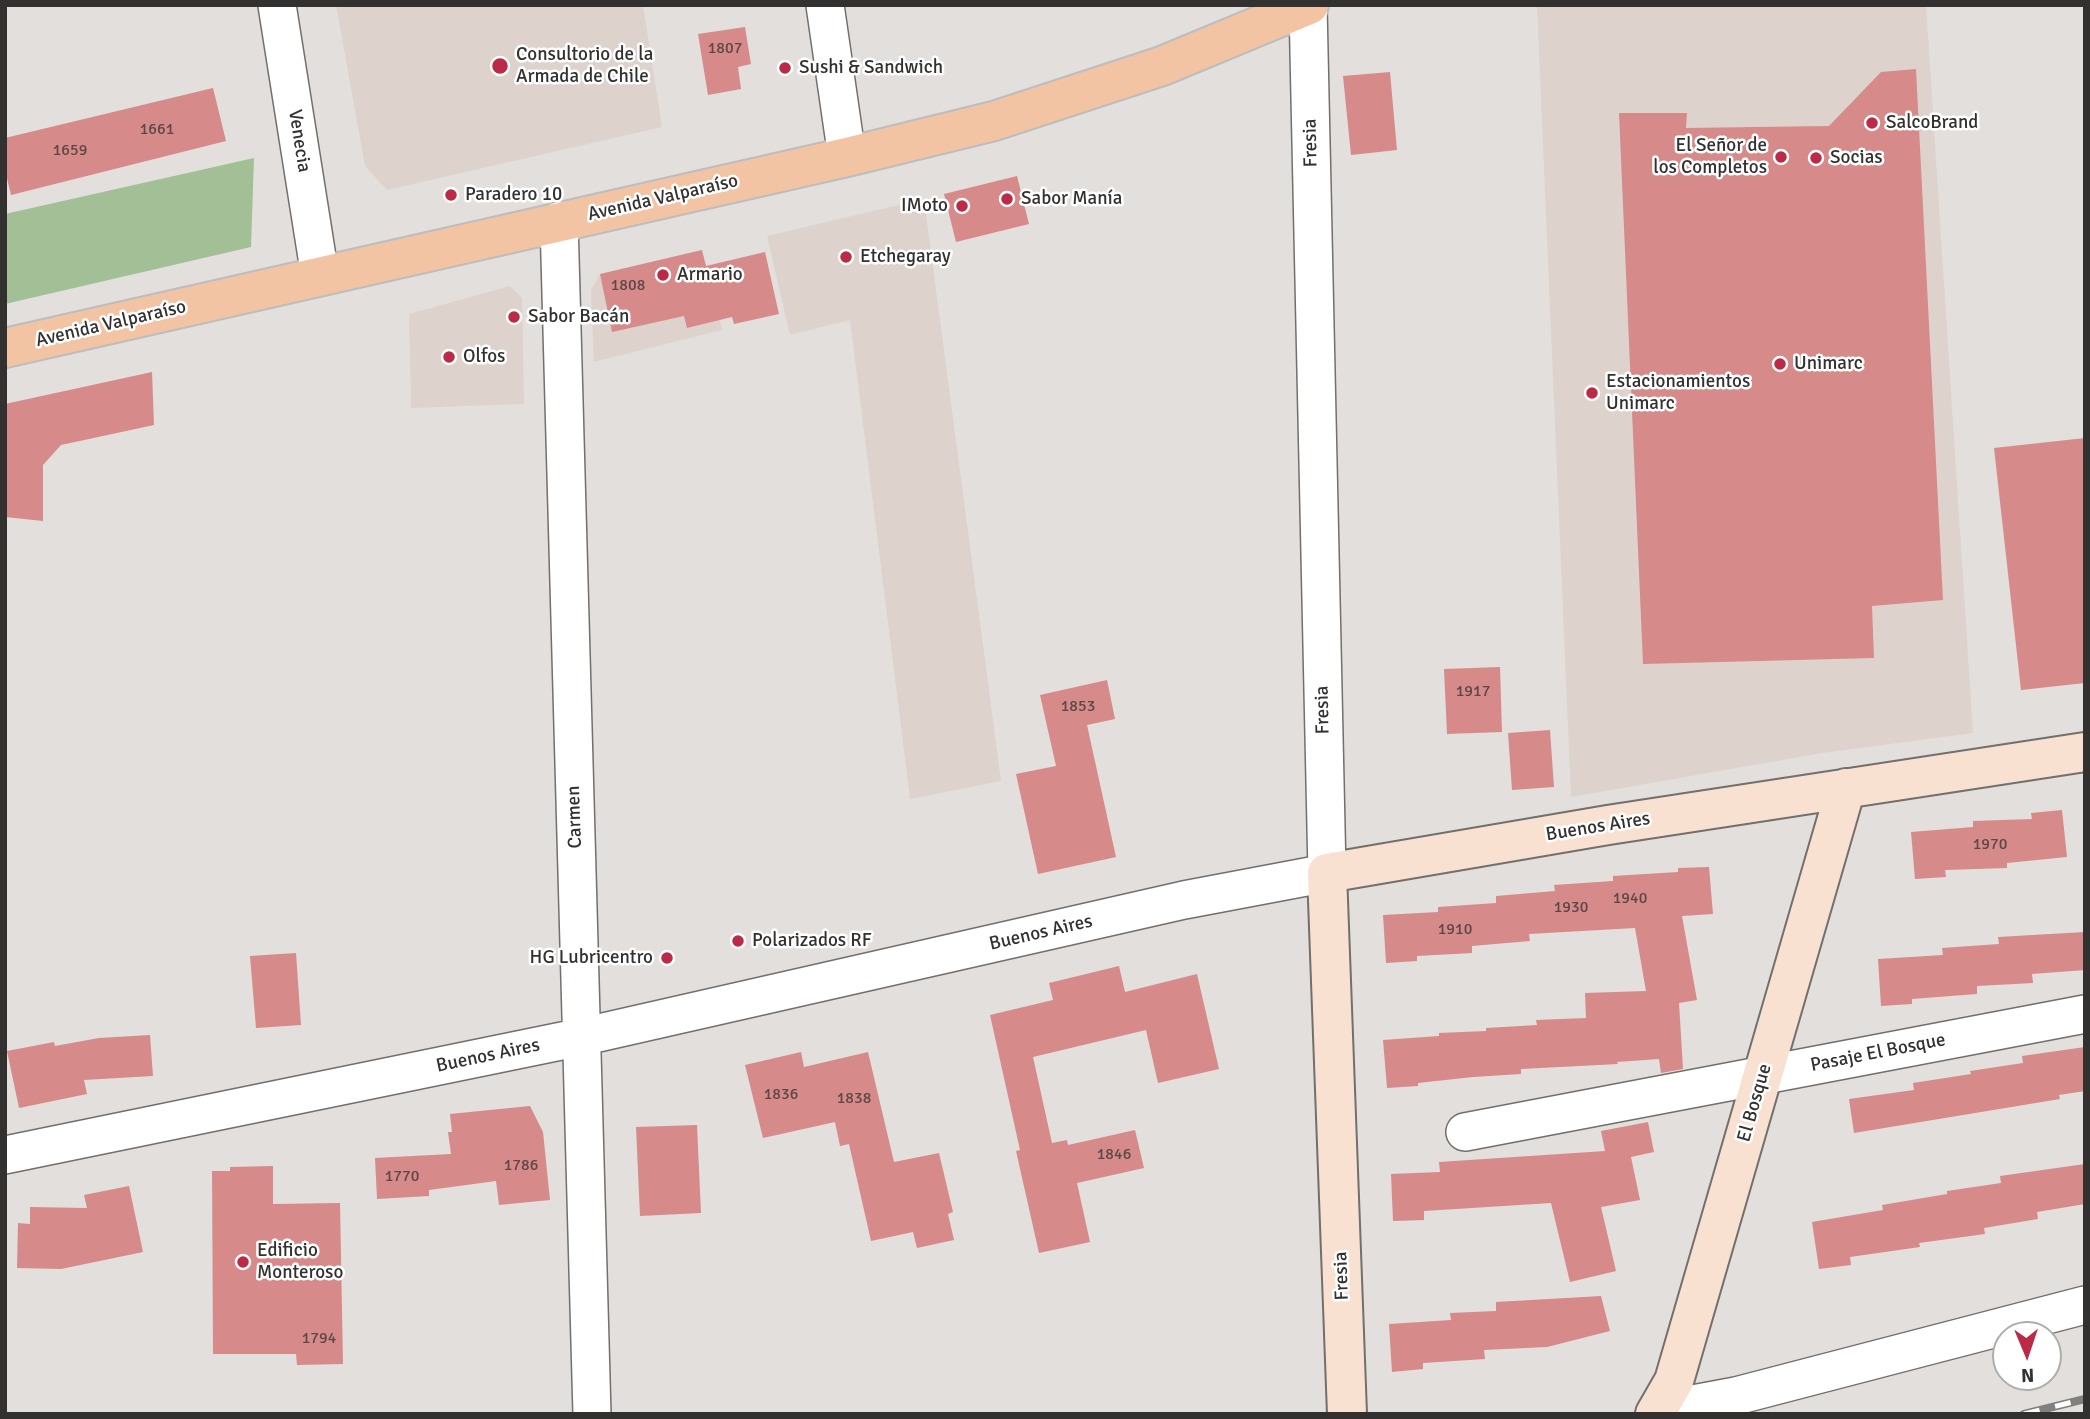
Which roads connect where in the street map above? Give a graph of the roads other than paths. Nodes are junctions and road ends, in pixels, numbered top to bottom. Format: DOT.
graph roads {
  1 [pos="278,5"];
  2 [pos="825,5"];
  3 [pos="1308,5"];
  4 [pos="847,157"];
  5 [pos="559,221"];
  6 [pos="320,276"];
  7 [pos="5,348"];
  8 [pos="2085,752"];
  9 [pos="1846,788"];
  10 [pos="1326,873"];
  11 [pos="2085,1014"];
  12 [pos="581,1037"];
  13 [pos="1763,1075"];
  14 [pos="1465,1132"];
  15 [pos="5,1155"];
  16 [pos="2085,1305"];
  17 [pos="592,1414"];
  18 [pos="1348,1414"];
  19 [pos="1655,1414"];
  20 [pos="1665,1414"];
  1 -- 6 [label="street, Venecia"];
  2 -- 4 [label="street"];
  3 -- 4 [label="main road, Avenida Valparaíso"];
  3 -- 10 [label="street, Fresia"];
  4 -- 5 [label="main road, Avenida Valparaíso"];
  5 -- 6 [label="main road, Avenida Valparaíso"];
  5 -- 12 [label="street, Carmen"];
  6 -- 7 [label="main road, Avenida Valparaíso"];
  8 -- 9 [label="main road, Buenos Aires"];
  9 -- 10 [label="main road, Buenos Aires"];
  9 -- 13 [label="main road, El Bosque"];
  10 -- 12 [label="street, Buenos Aires"];
  10 -- 18 [label="main road, Fresia"];
  11 -- 13 [label="street, Pasaje El Bosque"];
  12 -- 15 [label="street, Buenos Aires"];
  12 -- 17 [label="street, Carmen"];
  13 -- 14 [label="street, Pasaje El Bosque"];
  13 -- 19 [label="main road, El Bosque"];
  16 -- 20 [label="street"];
}
